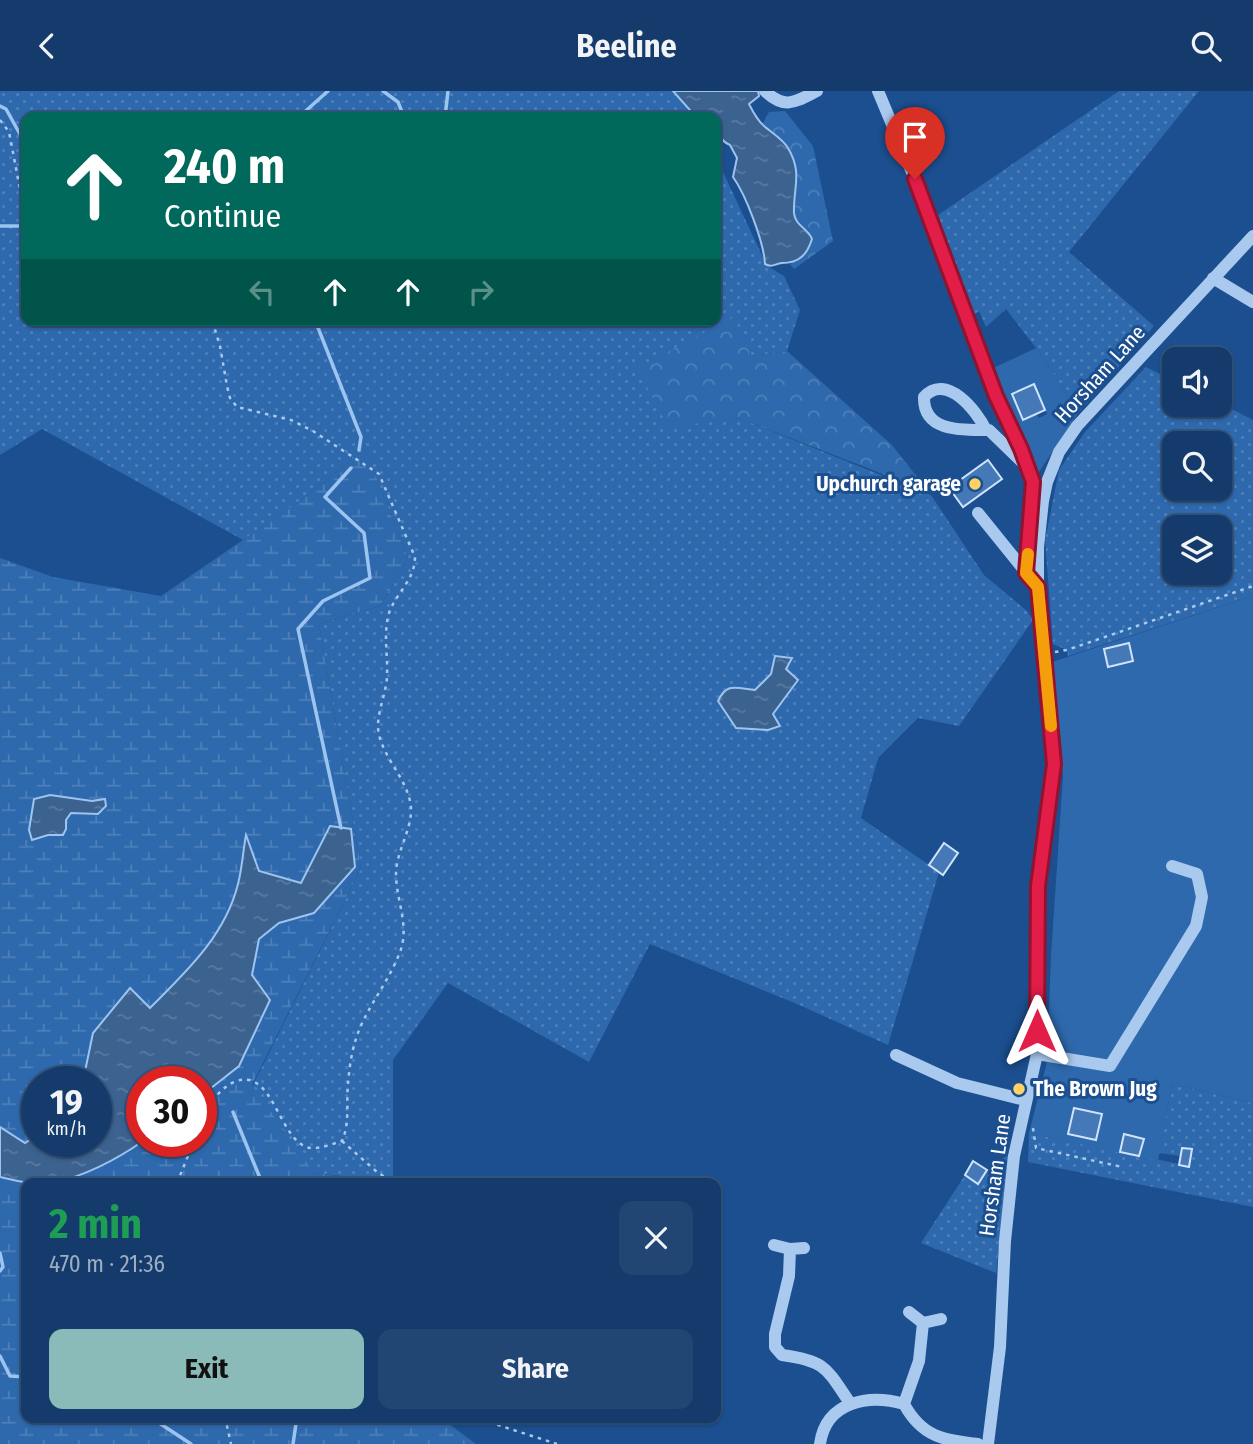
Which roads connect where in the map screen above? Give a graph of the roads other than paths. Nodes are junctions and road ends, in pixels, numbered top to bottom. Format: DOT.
graph roads {
  1 [pos="765,91"];
  2 [pos="817,91"];
  3 [pos="878,91"];
  4 [pos="1253,236"];
  5 [pos="1213,278"];
  6 [pos="1253,302"];
  7 [pos="986,430"];
  8 [pos="1028,468"];
  9 [pos="978,513"];
  10 [pos="1026,573"];
  11 [pos="1038,587"];
  12 [pos="1172,866"];
  13 [pos="1037,1054"];
  14 [pos="895,1055"];
  15 [pos="1025,1100"];
  16 [pos="774,1245"];
  17 [pos="909,1312"];
  18 [pos="941,1319"];
  19 [pos="923,1323"];
  20 [pos="850,1403"];
  21 [pos="904,1404"];
  22 [pos="820,1444"];
  23 [pos="978,1444"];
  24 [pos="988,1444"];
  1 -- 2 [label="street"];
  3 -- 8 [label="street"];
  4 -- 5 [label="street, Horsham Lane"];
  5 -- 6 [label="street"];
  5 -- 11 [label="street, Horsham Lane"];
  7 -- 7 [label="street"];
  7 -- 8 [label="street"];
  8 -- 10 [label="street"];
  9 -- 10 [label="street"];
  10 -- 11 [label="street"];
  11 -- 13 [label="street, Horsham Lane"];
  12 -- 13 [label="street"];
  13 -- 15 [label="street, Horsham Lane"];
  14 -- 15 [label="street"];
  15 -- 24 [label="street, Horsham Lane"];
  16 -- 20 [label="street"];
  17 -- 19 [label="street"];
  18 -- 19 [label="street"];
  19 -- 21 [label="street"];
  20 -- 21 [label="street"];
  20 -- 22 [label="street"];
  21 -- 23 [label="street"];
}
